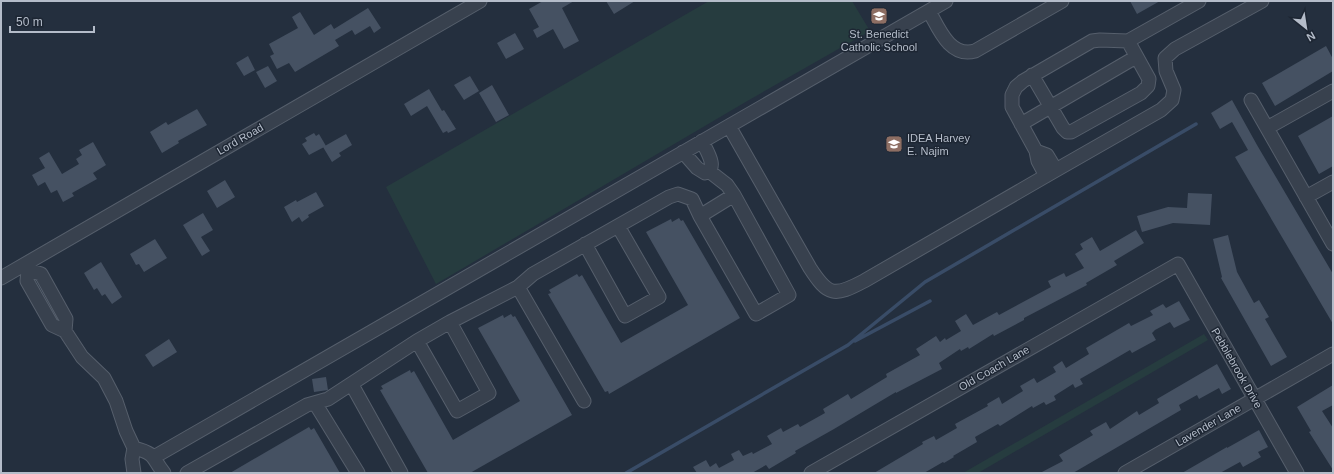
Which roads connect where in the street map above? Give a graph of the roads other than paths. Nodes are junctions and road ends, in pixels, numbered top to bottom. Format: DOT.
graph roads {
  1 [pos="480,1"];
  2 [pos="946,1"];
  3 [pos="1062,1"];
  4 [pos="1200,1"];
  5 [pos="1262,1"];
  6 [pos="929,11"];
  7 [pos="1128,41"];
  8 [pos="1136,57"];
  9 [pos="1032,75"];
  10 [pos="1333,91"];
  11 [pos="1251,100"];
  12 [pos="1050,106"];
  13 [pos="1021,124"];
  14 [pos="729,126"];
  15 [pos="1267,128"];
  16 [pos="702,141"];
  17 [pos="683,152"];
  18 [pos="709,171"];
  19 [pos="1051,173"];
  20 [pos="1333,182"];
  21 [pos="734,195"];
  22 [pos="1306,197"];
  23 [pos="700,216"];
  24 [pos="618,226"];
  25 [pos="584,244"];
  26 [pos="1333,244"];
  27 [pos="1178,264"];
  28 [pos="26,267"];
  29 [pos="1,278"];
  30 [pos="518,287"];
  31 [pos="450,322"];
  32 [pos="417,341"];
  33 [pos="1333,354"];
  34 [pos="352,385"];
  35 [pos="1255,399"];
  36 [pos="584,401"];
  37 [pos="315,403"];
  38 [pos="134,448"];
  39 [pos="154,457"];
  40 [pos="133,468"];
  41 [pos="143,473"];
  42 [pos="164,473"];
  43 [pos="187,473"];
  44 [pos="358,473"];
  45 [pos="401,473"];
  46 [pos="811,473"];
  47 [pos="1124,473"];
  48 [pos="1297,473"];
  1 -- 28 [label="street, Lord Road"];
  2 -- 6 [label="street"];
  3 -- 6 [label="street"];
  4 -- 7 [label="street"];
  5 -- 19 [label="street"];
  6 -- 14 [label="street"];
  7 -- 8 [label="street"];
  7 -- 9 [label="street"];
  8 -- 12 [label="street"];
  8 -- 12 [label="street"];
  9 -- 12 [label="street"];
  9 -- 13 [label="street"];
  10 -- 15 [label="street"];
  11 -- 15 [label="street"];
  12 -- 13 [label="street"];
  13 -- 19 [label="street"];
  14 -- 16 [label="street"];
  14 -- 19 [label="street"];
  15 -- 22 [label="street"];
  16 -- 17 [label="street"];
  16 -- 18 [label="street"];
  17 -- 18 [label="street"];
  17 -- 39 [label="street"];
  18 -- 21 [label="street"];
  20 -- 22 [label="street"];
  21 -- 23 [label="street"];
  21 -- 23 [label="street"];
  22 -- 26 [label="street"];
  23 -- 24 [label="street"];
  24 -- 25 [label="street"];
  24 -- 25 [label="street"];
  25 -- 30 [label="street"];
  27 -- 35 [label="street, Pebblebrook Drive"];
  27 -- 46 [label="street, Old Coach Lane"];
  28 -- 29 [label="street, Lord Road"];
  28 -- 38 [label="street"];
  30 -- 31 [label="street"];
  30 -- 36 [label="street"];
  31 -- 32 [label="street"];
  31 -- 32 [label="street"];
  32 -- 34 [label="street"];
  33 -- 35 [label="street, Lavender Lane"];
  34 -- 37 [label="street"];
  34 -- 45 [label="street"];
  35 -- 47 [label="street, Lavender Lane"];
  35 -- 48 [label="street, Pebblebrook Drive"];
  37 -- 43 [label="street"];
  37 -- 44 [label="street"];
  38 -- 39 [label="street"];
  38 -- 40 [label="street"];
  39 -- 42 [label="street"];
  40 -- 41 [label="street"];
}
